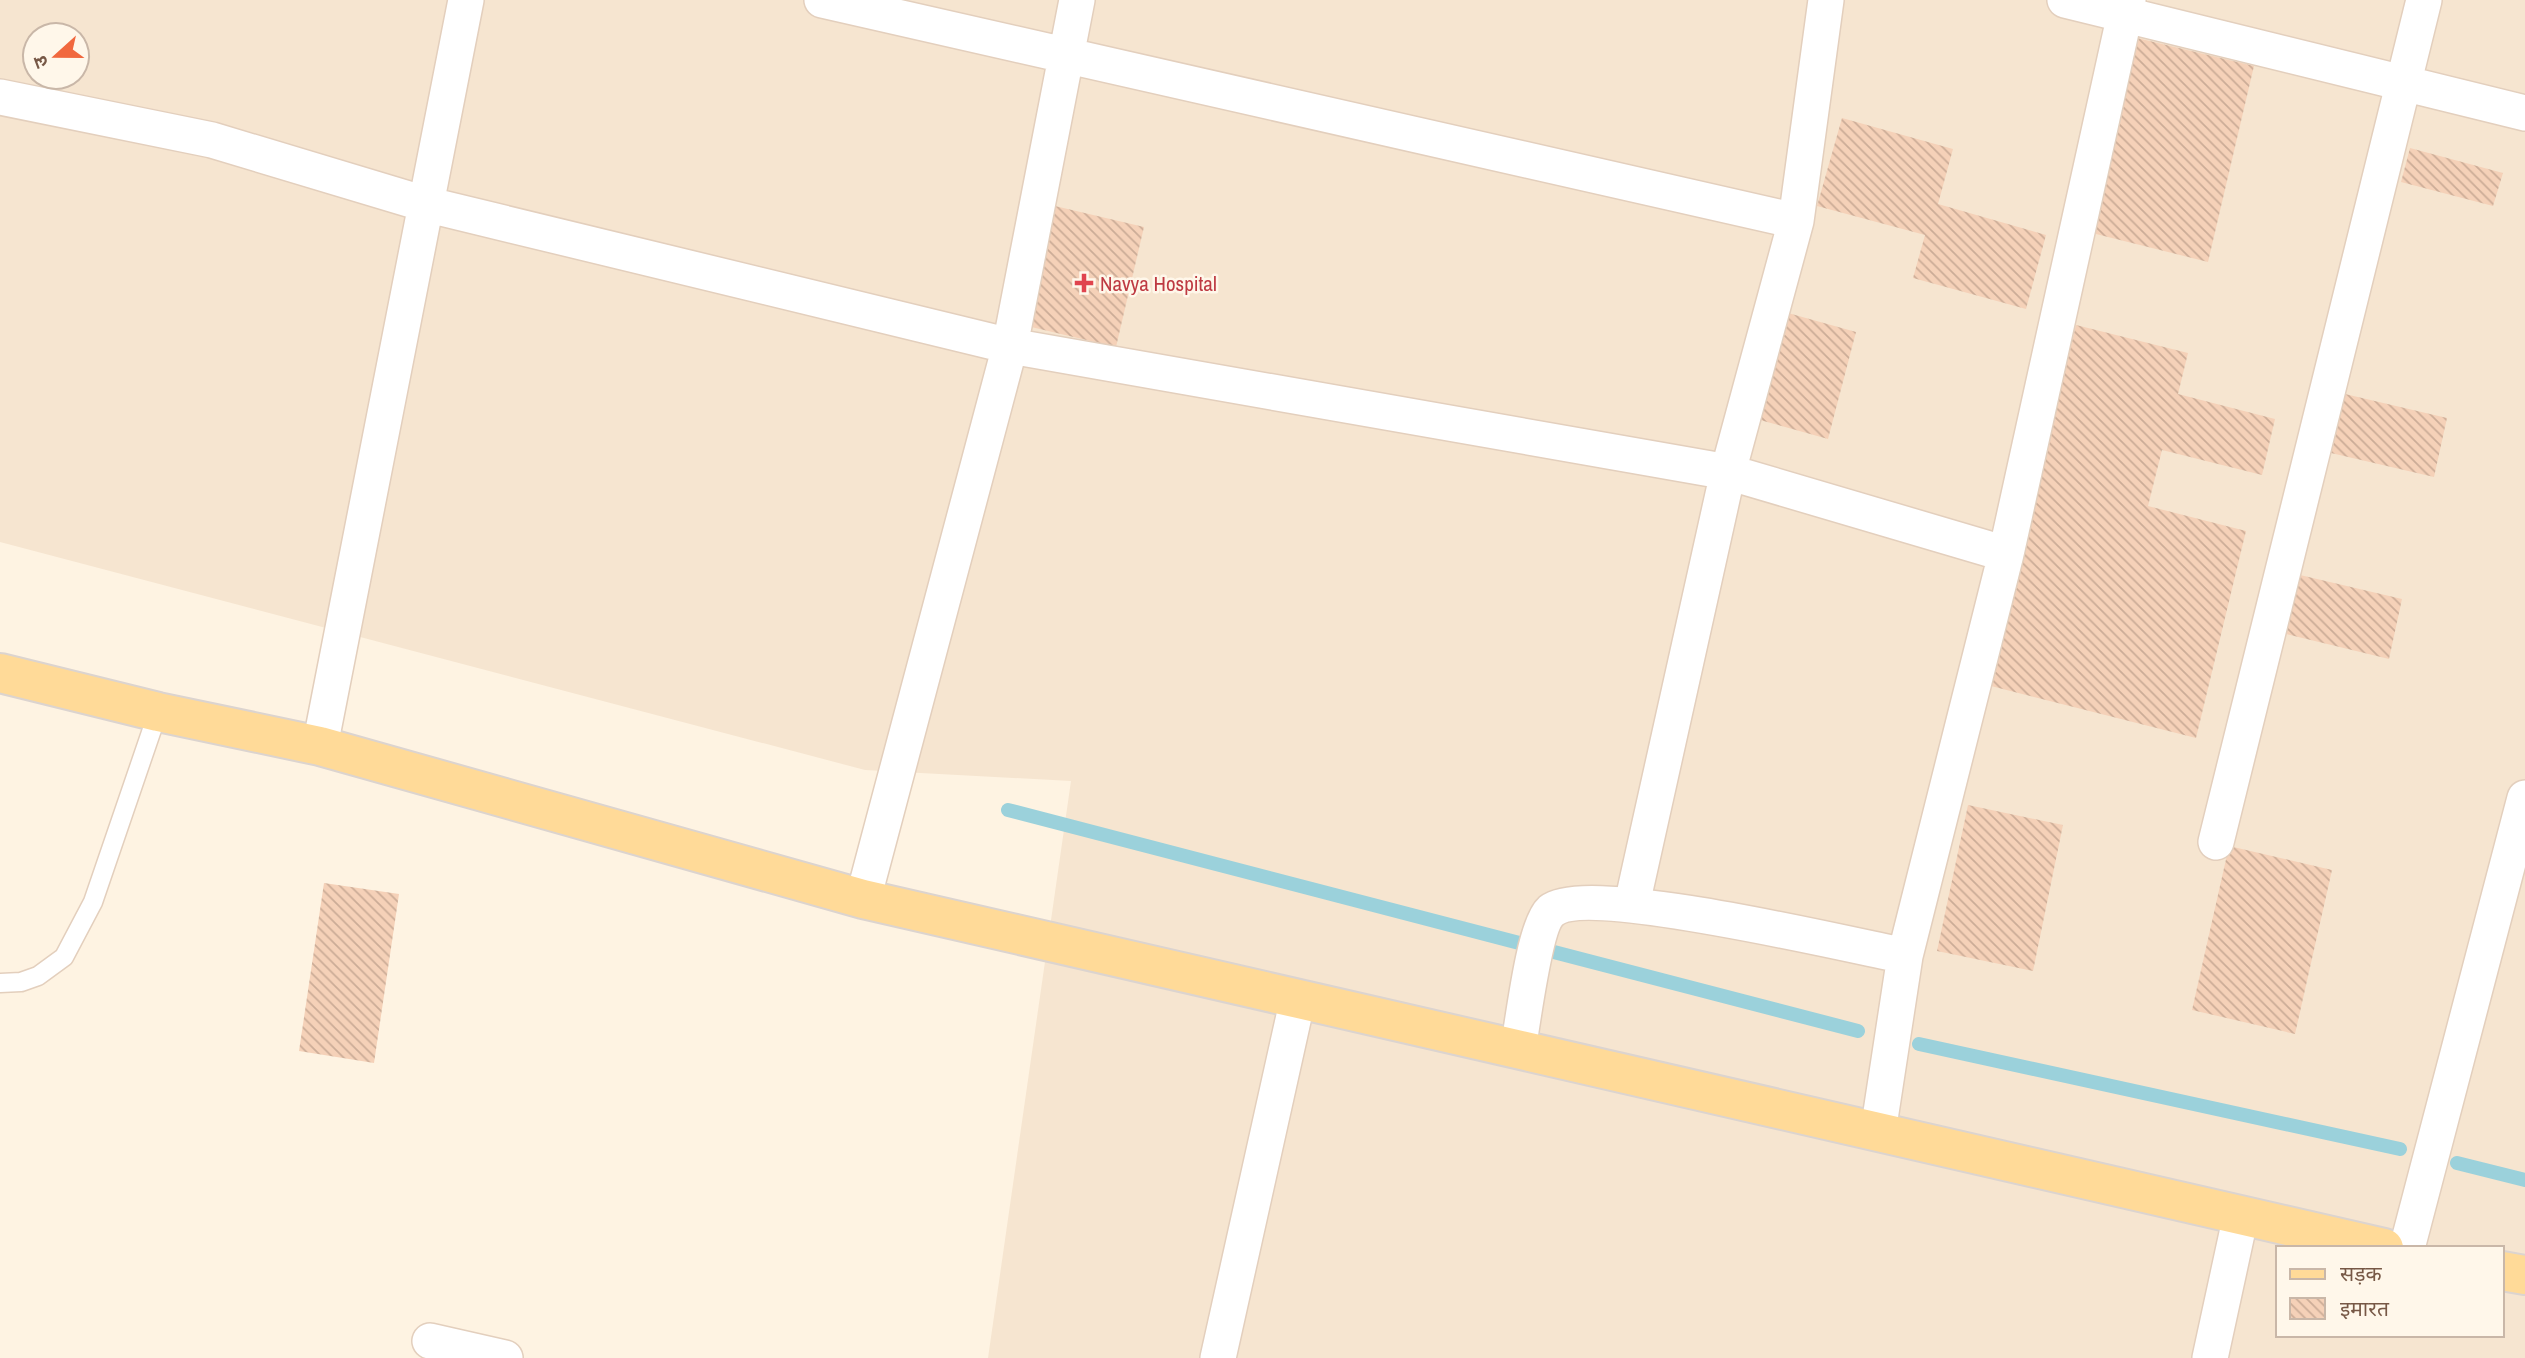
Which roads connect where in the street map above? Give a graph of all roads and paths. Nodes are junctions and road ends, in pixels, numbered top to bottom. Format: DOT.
graph roads {
  1 [pos="466,0"];
  2 [pos="822,0"];
  3 [pos="1077,0"];
  4 [pos="1826,0"];
  5 [pos="2065,0"];
  6 [pos="2424,0"];
  7 [pos="2126,8"];
  8 [pos="1068,58"];
  9 [pos="2403,83"];
  10 [pos="0,97"];
  11 [pos="2525,113"];
  12 [pos="425,204"];
  13 [pos="1796,221"];
  14 [pos="1010,346"];
  15 [pos="1728,472"];
  16 [pos="2006,554"];
  17 [pos="0,673"];
  18 [pos="158,712"];
  19 [pos="320,746"];
  20 [pos="2525,798"];
  21 [pos="2216,842"];
  22 [pos="863,899"];
  23 [pos="1632,904"];
  24 [pos="1905,956"];
  25 [pos="0,983"];
  26 [pos="1298,998"];
  27 [pos="1518,1049"];
  28 [pos="1878,1132"];
  29 [pos="2241,1215"];
  30 [pos="2375,1246"];
  31 [pos="2408,1246"];
  32 [pos="2504,1271"];
  33 [pos="2525,1275"];
  34 [pos="430,1341"];
  35 [pos="505,1358"];
  36 [pos="1218,1358"];
  37 [pos="2210,1358"];
  1 -- 12 [label="street"];
  2 -- 8 [label="street"];
  3 -- 8 [label="street"];
  4 -- 13 [label="street"];
  5 -- 7 [label="street"];
  6 -- 9 [label="street"];
  7 -- 9 [label="street"];
  7 -- 16 [label="street"];
  8 -- 13 [label="street"];
  8 -- 14 [label="street"];
  9 -- 11 [label="street"];
  9 -- 21 [label="street"];
  10 -- 12 [label="street"];
  12 -- 14 [label="street"];
  12 -- 19 [label="street"];
  13 -- 15 [label="street"];
  14 -- 15 [label="street"];
  14 -- 22 [label="street"];
  15 -- 16 [label="street"];
  15 -- 23 [label="street"];
  16 -- 24 [label="street"];
  17 -- 18 [label="main road"];
  18 -- 19 [label="main road"];
  18 -- 25 [label="lane"];
  19 -- 22 [label="main road"];
  20 -- 31 [label="street"];
  22 -- 26 [label="main road"];
  23 -- 24 [label="street"];
  23 -- 27 [label="street"];
  24 -- 28 [label="street"];
  26 -- 27 [label="main road"];
  26 -- 36 [label="street"];
  27 -- 28 [label="main road"];
  28 -- 29 [label="main road"];
  29 -- 30 [label="main road"];
  29 -- 37 [label="street"];
  32 -- 33 [label="main road"];
  34 -- 35 [label="street"];
}
